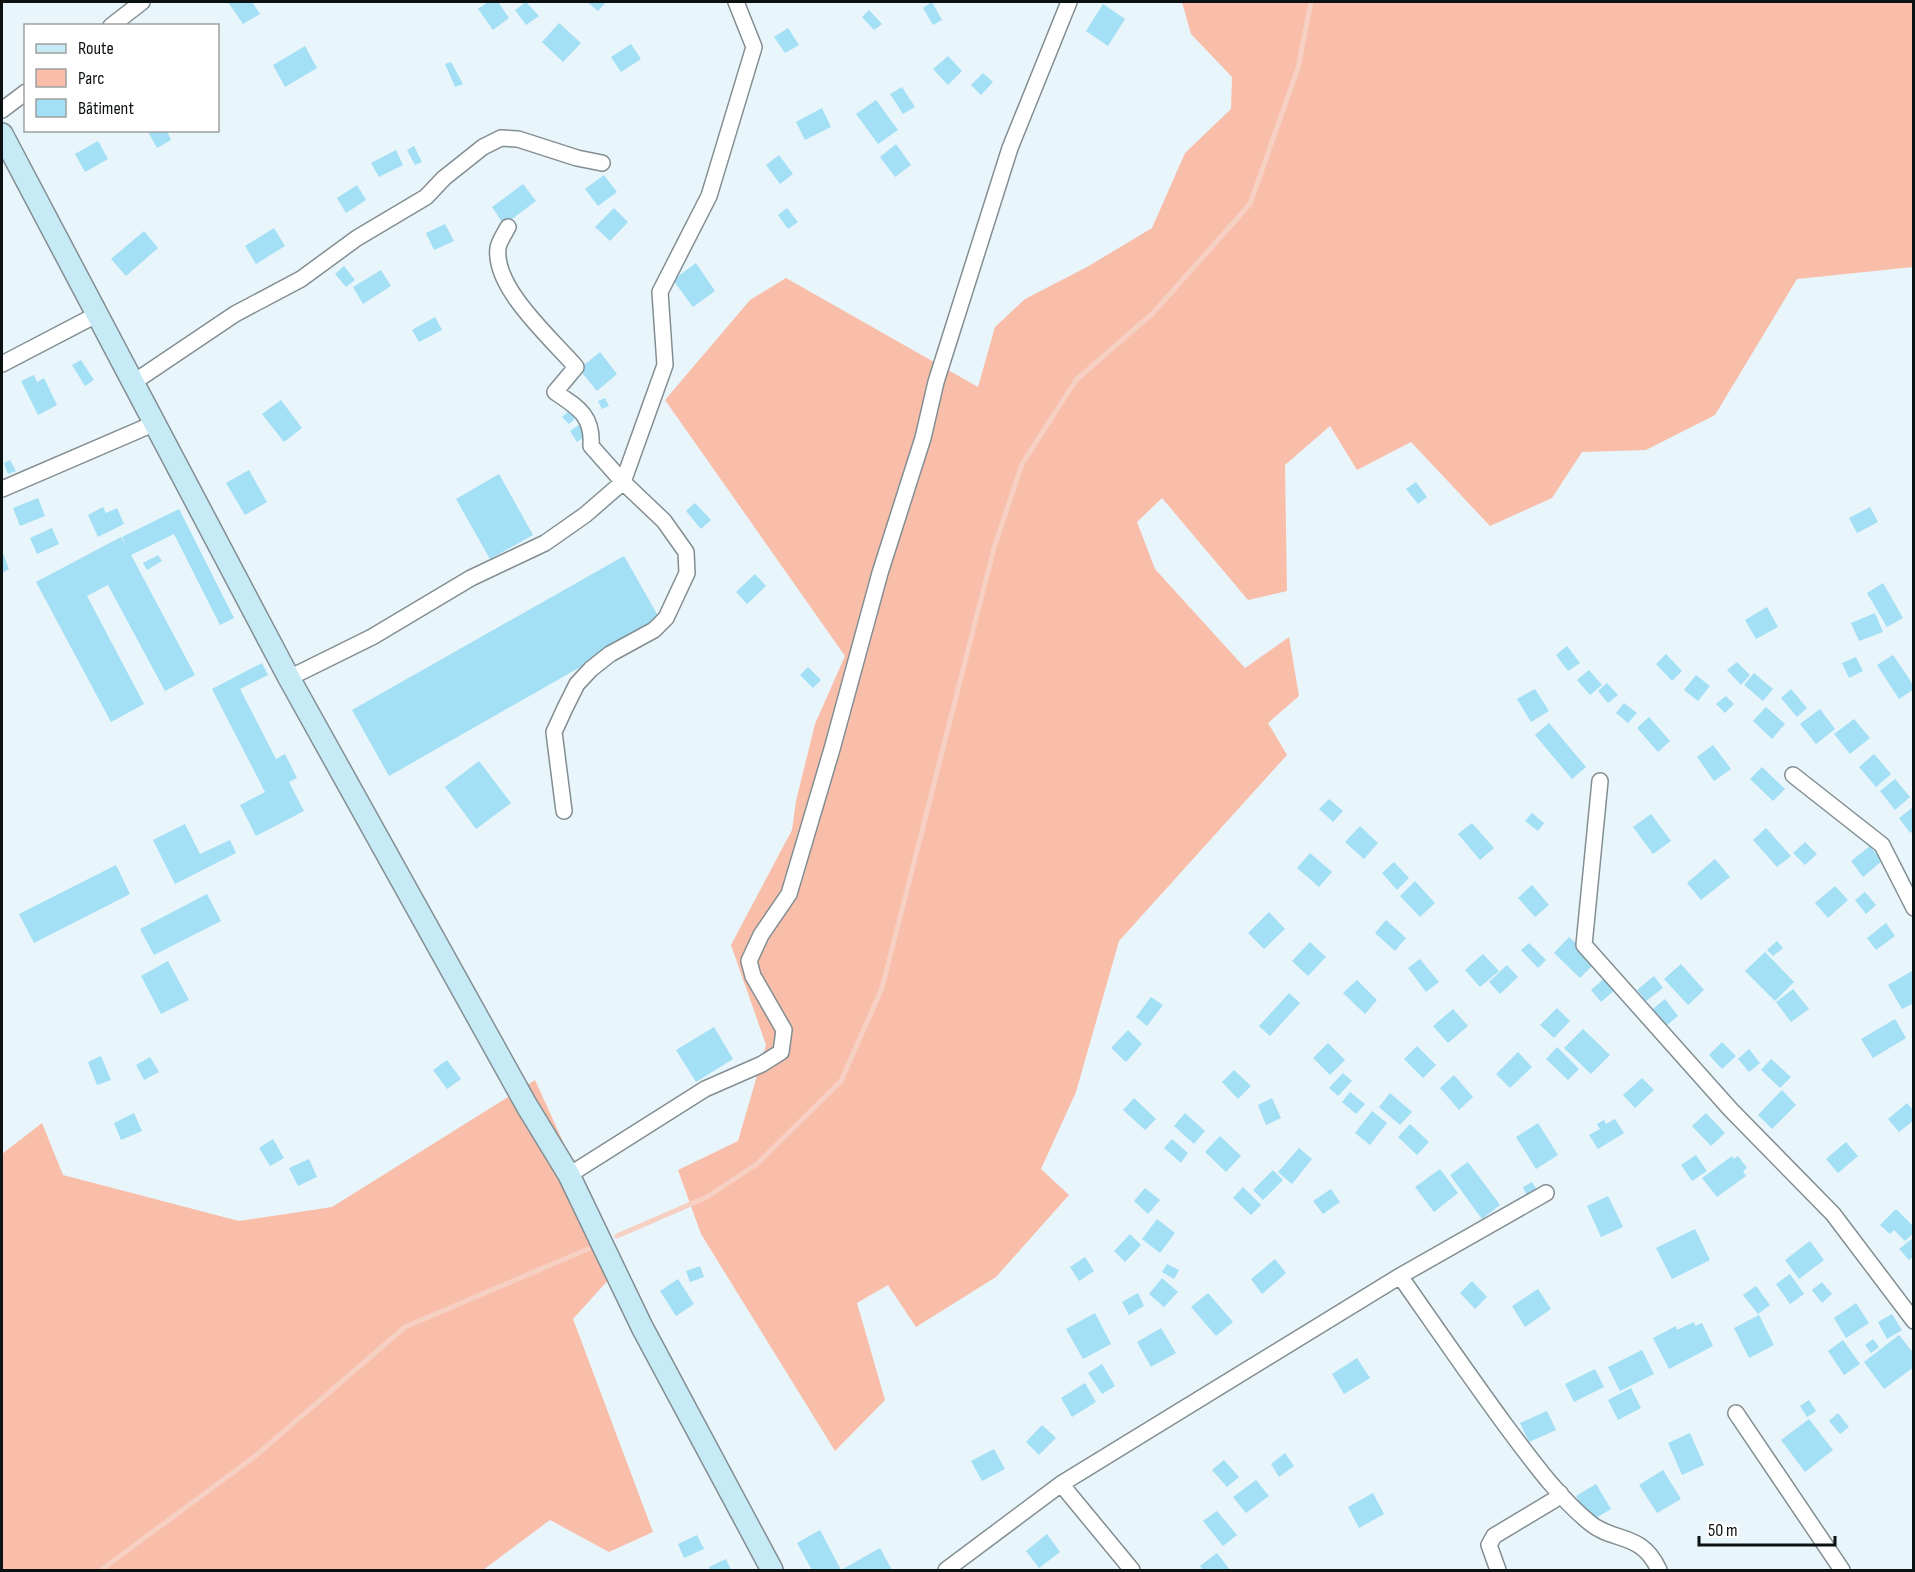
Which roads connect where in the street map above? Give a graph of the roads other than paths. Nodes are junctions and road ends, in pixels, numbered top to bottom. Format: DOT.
graph roads {
  1 [pos="142,2"];
  2 [pos="736,2"];
  3 [pos="1069,2"];
  4 [pos="114,24"];
  5 [pos="24,94"];
  6 [pos="2,110"];
  7 [pos="2,134"];
  8 [pos="602,163"];
  9 [pos="508,227"];
  10 [pos="96,315"];
  11 [pos="2,364"];
  12 [pos="131,384"];
  13 [pos="153,424"];
  14 [pos="623,482"];
  15 [pos="2,489"];
  16 [pos="289,678"];
  17 [pos="1793,775"];
  18 [pos="1600,781"];
  19 [pos="564,811"];
  20 [pos="1914,908"];
  21 [pos="569,1175"];
  22 [pos="1546,1193"];
  23 [pos="1400,1276"];
  24 [pos="1914,1321"];
  25 [pos="1736,1413"];
  26 [pos="1061,1484"];
  27 [pos="1560,1493"];
  28 [pos="772,1570"];
  29 [pos="946,1570"];
  30 [pos="1132,1570"];
  31 [pos="1498,1570"];
  32 [pos="1659,1570"];
  33 [pos="1842,1570"];
  1 -- 4 [label="street"];
  2 -- 14 [label="street"];
  3 -- 21 [label="street"];
  5 -- 6 [label="street"];
  7 -- 10 [label="street"];
  8 -- 12 [label="street"];
  9 -- 14 [label="street"];
  10 -- 11 [label="street"];
  10 -- 12 [label="street"];
  12 -- 13 [label="street"];
  13 -- 15 [label="street"];
  13 -- 16 [label="street"];
  14 -- 16 [label="street"];
  14 -- 19 [label="street"];
  16 -- 21 [label="street"];
  17 -- 20 [label="street"];
  18 -- 24 [label="street"];
  21 -- 28 [label="street"];
  22 -- 23 [label="street"];
  23 -- 26 [label="street"];
  23 -- 27 [label="street"];
  25 -- 33 [label="street"];
  26 -- 29 [label="street"];
  26 -- 30 [label="street"];
  27 -- 31 [label="street"];
  27 -- 32 [label="street"];
}
